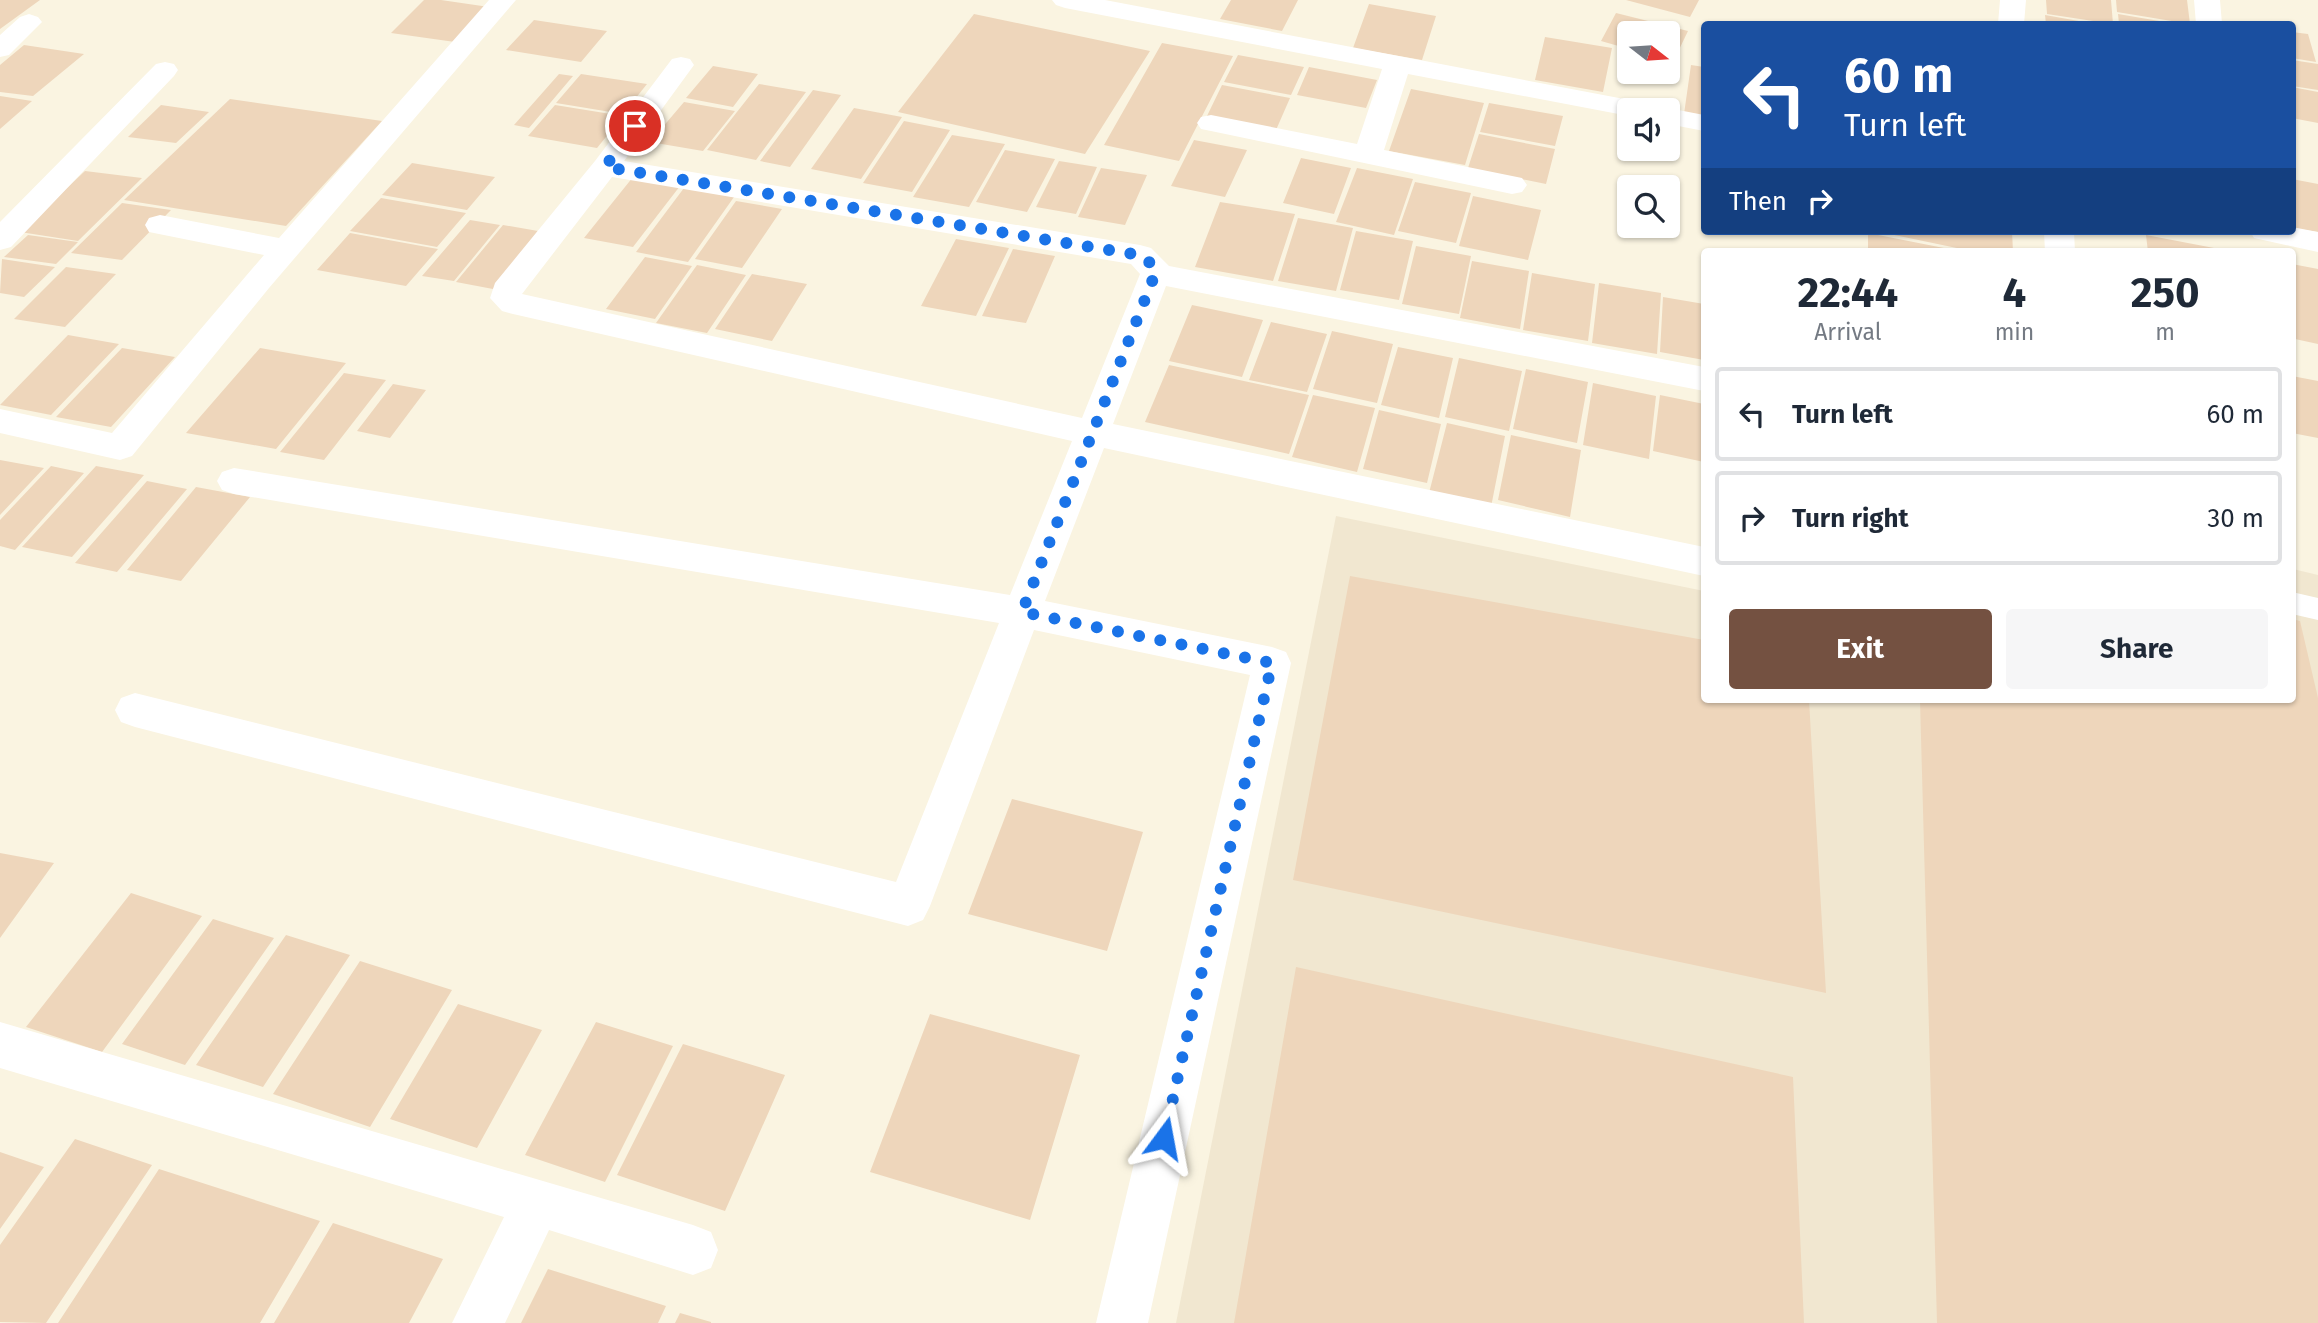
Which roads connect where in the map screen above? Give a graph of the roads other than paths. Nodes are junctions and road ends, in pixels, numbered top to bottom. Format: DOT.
graph roads {
  1 [pos="503,0"];
  2 [pos="2013,0"];
  3 [pos="2207,0"];
  4 [pos="1078,1"];
  5 [pos="2011,21"];
  6 [pos="2210,21"];
  7 [pos="29,22"];
  8 [pos="0,49"];
  9 [pos="681,65"];
  10 [pos="1397,65"];
  11 [pos="164,70"];
  12 [pos="1617,106"];
  13 [pos="1680,118"];
  14 [pos="1701,122"];
  15 [pos="1211,123"];
  16 [pos="1368,154"];
  17 [pos="605,167"];
  18 [pos="1512,185"];
  19 [pos="160,225"];
  20 [pos="2285,235"];
  21 [pos="0,240"];
  22 [pos="2318,242"];
  23 [pos="286,249"];
  24 [pos="1155,274"];
  25 [pos="1701,378"];
  26 [pos="0,421"];
  27 [pos="1090,432"];
  28 [pos="234,481"];
  29 [pos="1701,561"];
  30 [pos="2296,604"];
  31 [pos="2318,609"];
  32 [pos="1022,612"];
  33 [pos="135,710"];
  34 [pos="0,1045"];
  35 [pos="537,1202"];
  36 [pos="693,1250"];
  37 [pos="478,1323"];
  38 [pos="1122,1323"];
  1 -- 23 [label="street"];
  2 -- 5 [label="street"];
  3 -- 6 [label="street"];
  4 -- 10 [label="street"];
  7 -- 8 [label="street"];
  9 -- 17 [label="street"];
  10 -- 12 [label="street"];
  10 -- 16 [label="street"];
  11 -- 21 [label="street"];
  13 -- 14 [label="street"];
  15 -- 16 [label="street"];
  16 -- 18 [label="street"];
  17 -- 24 [label="street"];
  17 -- 27 [label="street"];
  19 -- 23 [label="street"];
  20 -- 22 [label="street"];
  23 -- 26 [label="street"];
  24 -- 25 [label="street"];
  24 -- 27 [label="street"];
  27 -- 29 [label="street"];
  27 -- 32 [label="street"];
  28 -- 32 [label="street"];
  30 -- 31 [label="lane"];
  32 -- 33 [label="street"];
  32 -- 38 [label="street"];
  34 -- 35 [label="street"];
  35 -- 36 [label="street"];
  35 -- 37 [label="street"];
}
